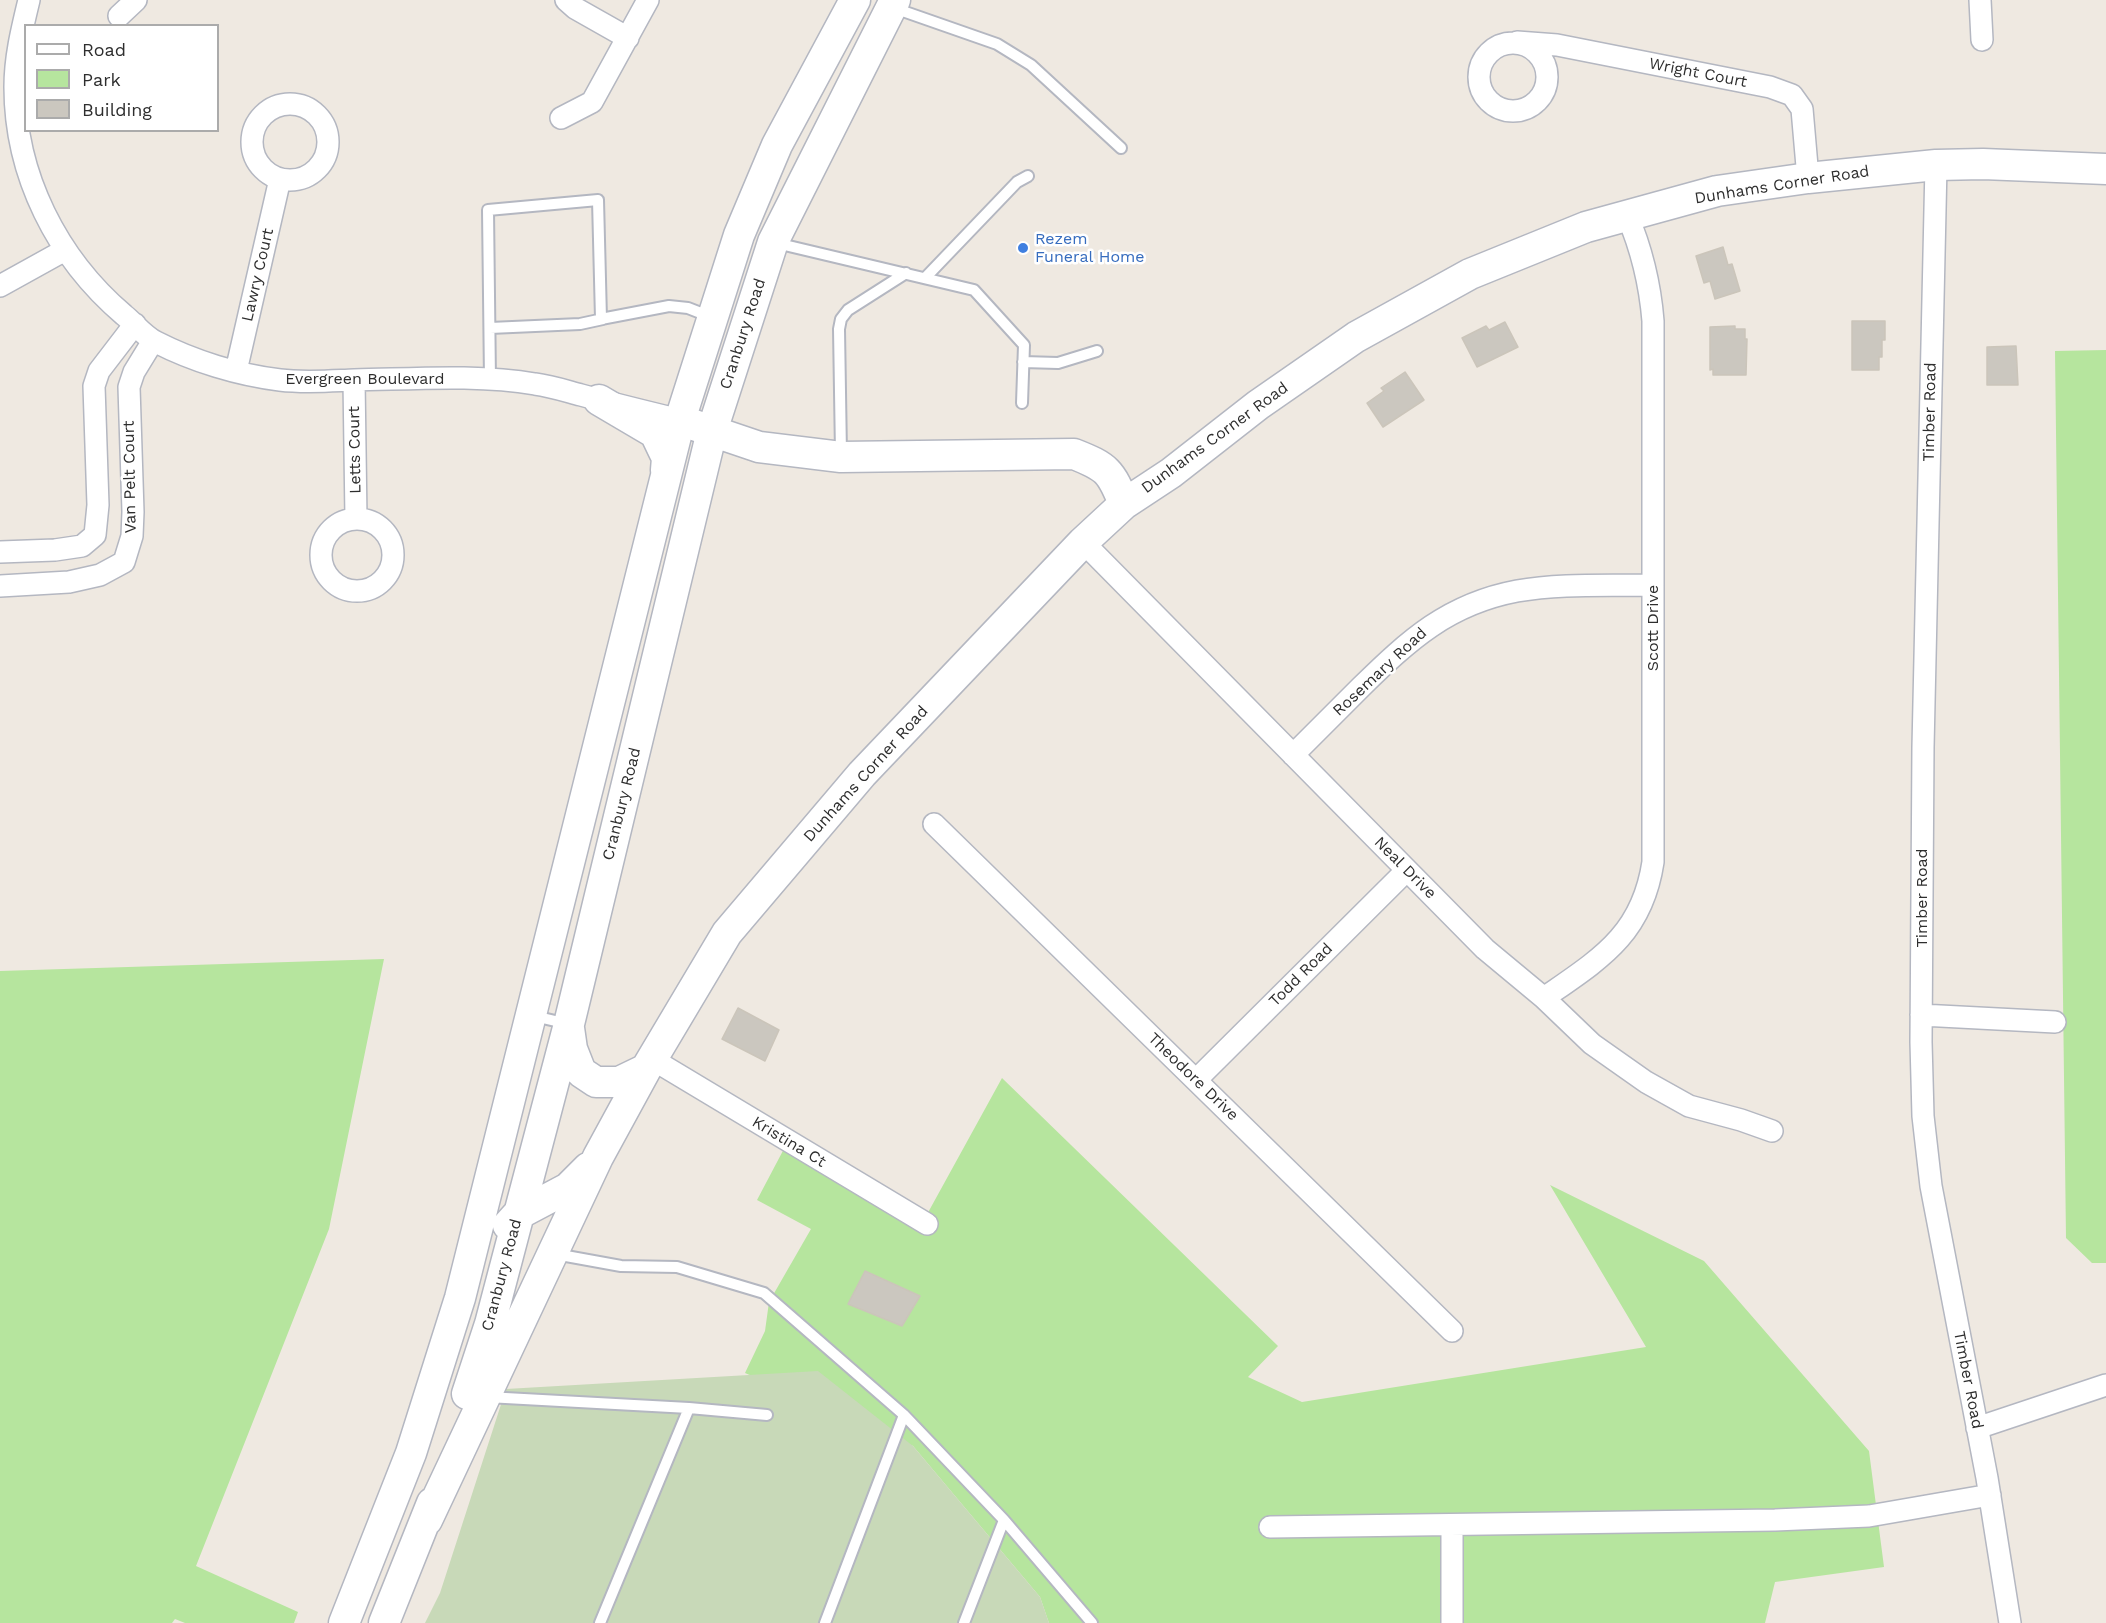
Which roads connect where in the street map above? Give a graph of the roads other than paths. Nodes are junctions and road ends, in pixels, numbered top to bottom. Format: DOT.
graph roads {
  1 [pos="29,0"];
  2 [pos="136,0"];
  3 [pos="566,0"];
  4 [pos="648,0"];
  5 [pos="855,0"];
  6 [pos="1980,0"];
  7 [pos="893,4"];
  8 [pos="119,16"];
  9 [pos="628,38"];
  10 [pos="1982,40"];
  11 [pos="1517,42"];
  12 [pos="561,118"];
  13 [pos="1121,148"];
  14 [pos="1936,165"];
  15 [pos="2106,169"];
  16 [pos="1028,176"];
  17 [pos="1808,178"];
  18 [pos="280,179"];
  19 [pos="1627,215"];
  20 [pos="773,242"];
  21 [pos="65,250"];
  22 [pos="906,273"];
  23 [pos="925,278"];
  24 [pos="0,286"];
  25 [pos="712,318"];
  26 [pos="603,319"];
  27 [pos="135,324"];
  28 [pos="490,328"];
  29 [pos="153,341"];
  30 [pos="1097,351"];
  31 [pos="1023,362"];
  32 [pos="236,371"];
  33 [pos="354,380"];
  34 [pos="490,380"];
  35 [pos="598,400"];
  36 [pos="1022,403"];
  37 [pos="680,420"];
  38 [pos="712,430"];
  39 [pos="841,457"];
  40 [pos="666,476"];
  41 [pos="1124,504"];
  42 [pos="356,519"];
  43 [pos="87,542"];
  44 [pos="1083,542"];
  45 [pos="0,552"];
  46 [pos="113,568"];
  47 [pos="1653,585"];
  48 [pos="0,586"];
  49 [pos="1293,755"];
  50 [pos="934,824"];
  51 [pos="1407,870"];
  52 [pos="1544,998"];
  53 [pos="1922,1015"];
  54 [pos="530,1016"];
  55 [pos="2055,1022"];
  56 [pos="569,1024"];
  57 [pos="649,1064"];
  58 [pos="1196,1080"];
  59 [pos="1772,1131"];
  60 [pos="598,1157"];
  61 [pos="517,1215"];
  62 [pos="927,1224"];
  63 [pos="552,1254"];
  64 [pos="460,1298"];
  65 [pos="1452,1331"];
  66 [pos="2106,1385"];
  67 [pos="484,1397"];
  68 [pos="689,1408"];
  69 [pos="767,1415"];
  70 [pos="904,1415"];
  71 [pos="1977,1428"];
  72 [pos="1990,1495"];
  73 [pos="427,1520"];
  74 [pos="1004,1520"];
  75 [pos="1452,1525"];
  76 [pos="1270,1527"];
  77 [pos="344,1623"];
  78 [pos="384,1623"];
  79 [pos="600,1623"];
  80 [pos="825,1623"];
  81 [pos="964,1623"];
  82 [pos="1092,1623"];
  83 [pos="1452,1623"];
  84 [pos="2010,1623"];
  1 -- 21 [label="street, Evergreen Boulevard"];
  2 -- 8 [label="street"];
  3 -- 9 [label="street"];
  4 -- 9 [label="street"];
  5 -- 25 [label="main road, Cranbury Road"];
  6 -- 10 [label="street"];
  7 -- 13 [label="lane"];
  7 -- 20 [label="main road, Cranbury Road"];
  9 -- 12 [label="street"];
  11 -- 17 [label="street, Wright Court"];
  14 -- 15 [label="main road, Dunhams Corner Road"];
  14 -- 17 [label="main road, Dunhams Corner Road"];
  14 -- 53 [label="street, Timber Road"];
  16 -- 23 [label="lane"];
  17 -- 19 [label="main road, Dunhams Corner Road"];
  18 -- 32 [label="street, Lawry Court"];
  19 -- 41 [label="main road, Dunhams Corner Road"];
  19 -- 47 [label="street, Scott Drive"];
  20 -- 22 [label="lane"];
  20 -- 38 [label="main road, Cranbury Road"];
  21 -- 24 [label="street"];
  21 -- 27 [label="street, Evergreen Boulevard"];
  22 -- 23 [label="lane"];
  22 -- 39 [label="lane"];
  23 -- 31 [label="lane"];
  25 -- 26 [label="lane"];
  25 -- 37 [label="main road, Cranbury Road"];
  26 -- 28 [label="lane"];
  26 -- 28 [label="lane"];
  27 -- 29 [label="street, Evergreen Boulevard"];
  27 -- 43 [label="street, Van Pelt Court"];
  28 -- 34 [label="lane"];
  29 -- 32 [label="street, Evergreen Boulevard"];
  29 -- 46 [label="street, Van Pelt Court"];
  30 -- 31 [label="lane"];
  31 -- 36 [label="lane"];
  32 -- 33 [label="street, Evergreen Boulevard"];
  33 -- 34 [label="street, Evergreen Boulevard"];
  33 -- 42 [label="street, Letts Court"];
  34 -- 35 [label="street, Evergreen Boulevard"];
  35 -- 37 [label="street, Evergreen Boulevard"];
  35 -- 40 [label="main road"];
  37 -- 38 [label="main road"];
  37 -- 40 [label="main road, Cranbury Road"];
  38 -- 39 [label="main road"];
  38 -- 56 [label="main road, Cranbury Road"];
  39 -- 41 [label="main road"];
  40 -- 54 [label="main road, Cranbury Road"];
  41 -- 44 [label="main road, Dunhams Corner Road"];
  43 -- 45 [label="street"];
  43 -- 46 [label="street"];
  44 -- 49 [label="street, Neal Drive"];
  44 -- 57 [label="main road, Dunhams Corner Road"];
  46 -- 48 [label="street"];
  47 -- 49 [label="street, Rosemary Road"];
  47 -- 52 [label="street, Scott Drive"];
  49 -- 51 [label="street, Neal Drive"];
  50 -- 58 [label="street, Theodore Drive"];
  51 -- 52 [label="street, Neal Drive"];
  51 -- 58 [label="street, Todd Road"];
  52 -- 59 [label="street, Neal Drive"];
  53 -- 55 [label="street"];
  53 -- 71 [label="street, Timber Road"];
  54 -- 56 [label="lane"];
  54 -- 64 [label="main road, Cranbury Road"];
  56 -- 57 [label="main road"];
  56 -- 61 [label="main road, Cranbury Road"];
  57 -- 60 [label="main road, Dunhams Corner Road"];
  57 -- 62 [label="street, Kristina Ct"];
  58 -- 65 [label="street, Theodore Drive"];
  60 -- 61 [label="main road"];
  60 -- 63 [label="main road"];
  61 -- 64 [label="main road"];
  61 -- 73 [label="main road, Cranbury Road"];
  63 -- 67 [label="main road"];
  63 -- 70 [label="lane"];
  64 -- 77 [label="main road, Cranbury Road"];
  66 -- 71 [label="street"];
  67 -- 68 [label="lane"];
  67 -- 73 [label="main road"];
  68 -- 69 [label="lane"];
  68 -- 79 [label="lane"];
  70 -- 74 [label="lane"];
  70 -- 80 [label="lane"];
  71 -- 72 [label="street, Timber Road"];
  72 -- 75 [label="street"];
  72 -- 84 [label="street, Timber Road"];
  73 -- 78 [label="main road, Cranbury Road"];
  74 -- 81 [label="lane"];
  74 -- 82 [label="lane"];
  75 -- 76 [label="street"];
  75 -- 83 [label="street"];
}
